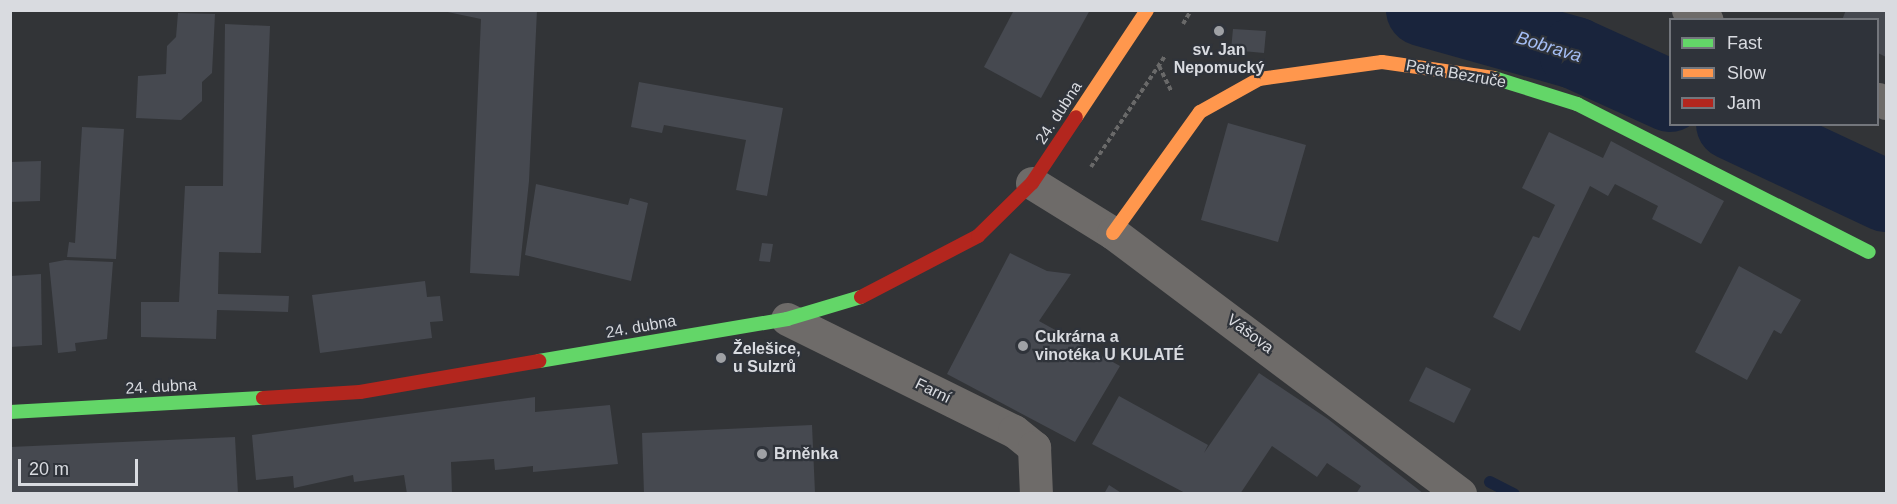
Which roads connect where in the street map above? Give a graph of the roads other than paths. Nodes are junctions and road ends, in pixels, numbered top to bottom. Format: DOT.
graph roads {
  1 [pos="1147,10"];
  2 [pos="1688,10"];
  3 [pos="1703,18"];
  4 [pos="1032,183"];
  5 [pos="1113,233"];
  6 [pos="1869,252"];
  7 [pos="787,319"];
  8 [pos="10,412"];
  9 [pos="1036,494"];
  10 [pos="1460,494"];
  1 -- 4 [label="main road, 24. dubna"];
  2 -- 3 [label="street"];
  4 -- 5 [label="street, Vášova"];
  4 -- 7 [label="main road, 24. dubna"];
  5 -- 6 [label="main road, Petra Bezruče"];
  5 -- 10 [label="street, Vášova"];
  7 -- 8 [label="main road, 24. dubna"];
  7 -- 9 [label="street, Farní"];
}
